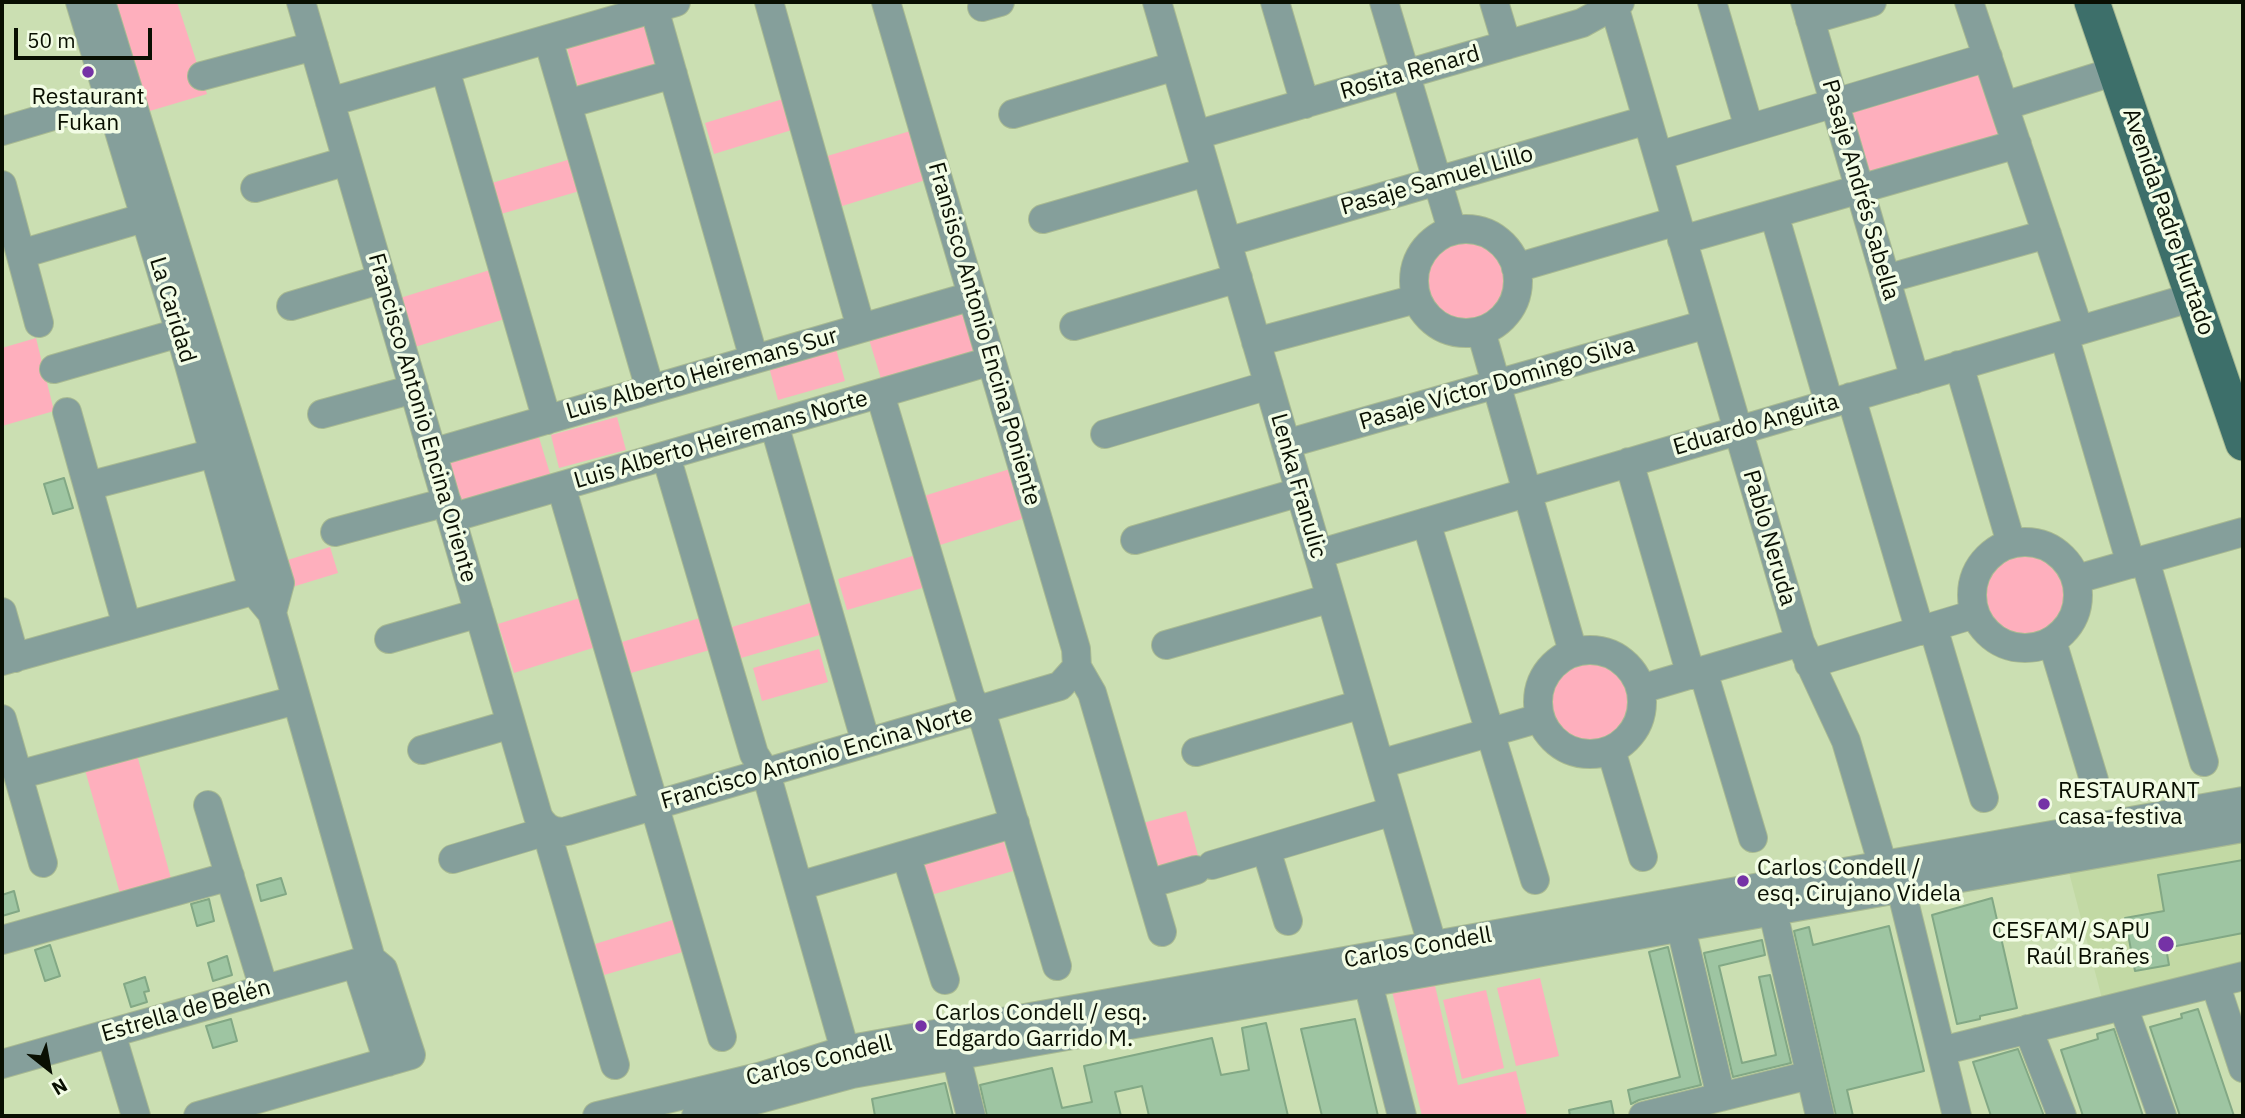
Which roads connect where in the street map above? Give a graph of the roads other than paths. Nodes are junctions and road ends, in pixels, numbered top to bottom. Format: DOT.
graph roads {
  1 [pos="80,2"];
  2 [pos="101,2"];
  3 [pos="301,2"];
  4 [pos="769,2"];
  5 [pos="886,2"];
  6 [pos="1157,2"];
  7 [pos="1275,2"];
  8 [pos="1384,2"];
  9 [pos="1494,2"];
  10 [pos="1712,2"];
  11 [pos="1871,2"];
  12 [pos="1969,2"];
  13 [pos="2092,2"];
  14 [pos="2115,2"];
  15 [pos="1616,3"];
  16 [pos="665,5"];
  17 [pos="1807,11"];
  18 [pos="548,39"];
  19 [pos="314,46"];
  20 [pos="1507,46"];
  21 [pos="1988,57"];
  22 [pos="1175,66"];
  23 [pos="445,69"];
  24 [pos="2116,71"];
  25 [pos="673,74"];
  26 [pos="1405,75"];
  27 [pos="202,76"];
  28 [pos="119,96"];
  29 [pos="330,102"];
  30 [pos="1834,103"];
  31 [pos="567,104"];
  32 [pos="1305,104"];
  33 [pos="2004,106"];
  34 [pos="1013,114"];
  35 [pos="1647,120"];
  36 [pos="1749,128"];
  37 [pos="2,131"];
  38 [pos="1196,135"];
  39 [pos="2017,144"];
  40 [pos="1658,156"];
  41 [pos="347,161"];
  42 [pos="1206,172"];
  43 [pos="1437,181"];
  44 [pos="2,185"];
  45 [pos="255,188"];
  46 [pos="1859,189"];
  47 [pos="1774,214"];
  48 [pos="143,218"];
  49 [pos="1043,219"];
  50 [pos="1452,230"];
  51 [pos="1679,231"];
  52 [pos="2047,234"];
  53 [pos="1227,242"];
  54 [pos="21,254"];
  55 [pos="1516,268"];
  56 [pos="1238,278"];
  57 [pos="382,279"];
  58 [pos="1886,279"];
  59 [pos="972,296"];
  60 [pos="2193,297"];
  61 [pos="1416,299"];
  62 [pos="291,306"];
  63 [pos="39,323"];
  64 [pos="1707,324"];
  65 [pos="1074,327"];
  66 [pos="861,328"];
  67 [pos="190,330"];
  68 [pos="1481,331"];
  69 [pos="2072,332"];
  70 [pos="1256,342"];
  71 [pos="754,359"];
  72 [pos="991,361"];
  73 [pos="1959,365"];
  74 [pos="54,369"];
  75 [pos="2243,376"];
  76 [pos="1915,379"];
  77 [pos="1496,384"];
  78 [pos="1269,385"];
  79 [pos="414,389"];
  80 [pos="650,389"];
  81 [pos="880,394"];
  82 [pos="1840,400"];
  83 [pos="67,412"];
  84 [pos="322,414"];
  85 [pos="547,420"];
  86 [pos="774,424"];
  87 [pos="1738,430"];
  88 [pos="1105,434"];
  89 [pos="2243,443"];
  90 [pos="1286,444"];
  91 [pos="214,453"];
  92 [pos="432,453"];
  93 [pos="666,456"];
  94 [pos="1629,462"];
  95 [pos="235,480"];
  96 [pos="88,486"];
  97 [pos="561,486"];
  98 [pos="1300,492"];
  99 [pos="1527,492"];
  100 [pos="449,510"];
  101 [pos="1426,522"];
  102 [pos="2243,532"];
  103 [pos="335,533"];
  104 [pos="1135,540"];
  105 [pos="2011,543"];
  106 [pos="1318,554"];
  107 [pos="2138,562"];
  108 [pos="264,577"];
  109 [pos="2077,579"];
  110 [pos="1331,598"];
  111 [pos="2,612"];
  112 [pos="479,613"];
  113 [pos="1975,614"];
  114 [pos="125,618"];
  115 [pos="1927,629"];
  116 [pos="389,639"];
  117 [pos="2052,641"];
  118 [pos="1166,645"];
  119 [pos="7,650"];
  120 [pos="1573,652"];
  121 [pos="1804,653"];
  122 [pos="1077,667"];
  123 [pos="1697,673"];
  124 [pos="1641,689"];
  125 [pos="296,700"];
  126 [pos="1362,704"];
  127 [pos="978,711"];
  128 [pos="1540,718"];
  129 [pos="2,719"];
  130 [pos="511,724"];
  131 [pos="1490,733"];
  132 [pos="866,743"];
  133 [pos="422,750"];
  134 [pos="1611,750"];
  135 [pos="1196,752"];
  136 [pos="2204,762"];
  137 [pos="1380,764"];
  138 [pos="766,773"];
  139 [pos="18,775"];
  140 [pos="2094,780"];
  141 [pos="1984,798"];
  142 [pos="2243,801"];
  143 [pos="208,805"];
  144 [pos="655,806"];
  145 [pos="1394,811"];
  146 [pos="1015,823"];
  147 [pos="2243,828"];
  148 [pos="550,830"];
  149 [pos="1753,838"];
  150 [pos="1266,849"];
  151 [pos="906,855"];
  152 [pos="1643,857"];
  153 [pos="453,859"];
  154 [pos="43,863"];
  155 [pos="1883,866"];
  156 [pos="230,876"];
  157 [pos="1535,880"];
  158 [pos="1148,884"];
  159 [pos="799,886"];
  160 [pos="1901,889"];
  161 [pos="1773,912"];
  162 [pos="1288,921"];
  163 [pos="1681,928"];
  164 [pos="1162,932"];
  165 [pos="2,940"];
  166 [pos="1436,958"];
  167 [pos="363,961"];
  168 [pos="1057,966"];
  169 [pos="2243,976"];
  170 [pos="945,980"];
  171 [pos="1368,983"];
  172 [pos="2215,983"];
  173 [pos="264,989"];
  174 [pos="2123,1006"];
  175 [pos="2028,1029"];
  176 [pos="111,1033"];
  177 [pos="722,1037"];
  178 [pos="1941,1051"];
  179 [pos="956,1056"];
  180 [pos="849,1062"];
  181 [pos="2,1064"];
  182 [pos="615,1065"];
  183 [pos="2243,1068"];
  184 [pos="1811,1075"];
  185 [pos="768,1096"];
  186 [pos="1721,1097"];
  187 [pos="1685,1111"];
  188 [pos="136,1116"];
  189 [pos="198,1116"];
  190 [pos="597,1116"];
  191 [pos="695,1116"];
  192 [pos="971,1116"];
  193 [pos="1402,1116"];
  194 [pos="1643,1116"];
  195 [pos="1820,1116"];
  196 [pos="1956,1116"];
  197 [pos="2062,1116"];
  198 [pos="2162,1116"];
  1 -- 28 [label="street, La Caridad"];
  2 -- 28 [label="street, La Caridad"];
  3 -- 19 [label="street, Francisco Antonio Encina Oriente"];
  4 -- 66 [label="street"];
  5 -- 59 [label="street, Fransisco Antonio Encina Poniente"];
  6 -- 22 [label="street, Lenka Franulic"];
  7 -- 32 [label="street"];
  8 -- 26 [label="street"];
  9 -- 20 [label="street"];
  10 -- 36 [label="street"];
  11 -- 17 [label="street"];
  12 -- 21 [label="street"];
  13 -- 24 [label="main road, Avenida Padre Hurtado"];
  14 -- 75 [label="main road, Avenida Padre Hurtado"];
  15 -- 20 [label="street, Rosita Renard"];
  15 -- 35 [label="street, Pablo Neruda"];
  16 -- 18 [label="street"];
  16 -- 25 [label="street"];
  17 -- 30 [label="street, Pasaje Andrés Sabella"];
  18 -- 23 [label="street"];
  18 -- 31 [label="street"];
  19 -- 27 [label="street"];
  19 -- 29 [label="street, Francisco Antonio Encina Oriente"];
  20 -- 26 [label="street, Rosita Renard"];
  21 -- 30 [label="street"];
  21 -- 33 [label="street"];
  22 -- 34 [label="street"];
  22 -- 38 [label="street, Lenka Franulic"];
  23 -- 29 [label="street"];
  23 -- 85 [label="street"];
  24 -- 33 [label="street"];
  24 -- 60 [label="main road, Avenida Padre Hurtado"];
  25 -- 31 [label="street"];
  25 -- 71 [label="street"];
  26 -- 32 [label="street, Rosita Renard"];
  26 -- 43 [label="street"];
  28 -- 37 [label="street"];
  28 -- 48 [label="street, La Caridad"];
  28 -- 67 [label="street, La Caridad"];
  29 -- 41 [label="street, Francisco Antonio Encina Oriente"];
  30 -- 36 [label="street"];
  30 -- 46 [label="street, Pasaje Andrés Sabella"];
  31 -- 80 [label="street"];
  32 -- 38 [label="street, Rosita Renard"];
  33 -- 39 [label="street"];
  35 -- 40 [label="street, Pablo Neruda"];
  35 -- 43 [label="street, Pasaje Samuel Lillo"];
  36 -- 40 [label="street"];
  38 -- 42 [label="street, Lenka Franulic"];
  39 -- 46 [label="street"];
  39 -- 52 [label="street"];
  40 -- 51 [label="street, Pablo Neruda"];
  41 -- 45 [label="street"];
  41 -- 57 [label="street, Francisco Antonio Encina Oriente"];
  42 -- 49 [label="street"];
  42 -- 53 [label="street, Lenka Franulic"];
  43 -- 50 [label="street"];
  43 -- 53 [label="street, Pasaje Samuel Lillo"];
  44 -- 54 [label="street"];
  46 -- 47 [label="street"];
  46 -- 58 [label="street, Pasaje Andrés Sabella"];
  47 -- 51 [label="street"];
  47 -- 82 [label="street"];
  48 -- 54 [label="street"];
  48 -- 67 [label="street, La Caridad"];
  50 -- 55 [label="street"];
  50 -- 61 [label="street"];
  51 -- 55 [label="street"];
  51 -- 64 [label="street, Pablo Neruda"];
  52 -- 58 [label="street"];
  52 -- 69 [label="street"];
  53 -- 56 [label="street, Lenka Franulic"];
  54 -- 63 [label="street"];
  55 -- 68 [label="street"];
  56 -- 65 [label="street"];
  56 -- 70 [label="street, Lenka Franulic"];
  57 -- 62 [label="street"];
  57 -- 79 [label="street, Francisco Antonio Encina Oriente"];
  58 -- 76 [label="street, Pasaje Andrés Sabella"];
  59 -- 66 [label="street, Luis Alberto Heiremans Sur"];
  59 -- 72 [label="street, Fransisco Antonio Encina Poniente"];
  60 -- 69 [label="street, Eduardo Anguita"];
  60 -- 89 [label="main road, Avenida Padre Hurtado"];
  61 -- 68 [label="street"];
  61 -- 70 [label="street"];
  64 -- 77 [label="street, Pasaje Víctor Domingo Silva"];
  64 -- 87 [label="street, Pablo Neruda"];
  66 -- 71 [label="street, Luis Alberto Heiremans Sur"];
  67 -- 74 [label="street"];
  67 -- 91 [label="street, La Caridad"];
  67 -- 95 [label="street, La Caridad"];
  68 -- 77 [label="street"];
  69 -- 73 [label="street, Eduardo Anguita"];
  69 -- 107 [label="street"];
  70 -- 78 [label="street, Lenka Franulic"];
  71 -- 80 [label="street, Luis Alberto Heiremans Sur"];
  72 -- 81 [label="street, Luis Alberto Heiremans Norte"];
  72 -- 122 [label="street, Fransisco Antonio Encina Poniente"];
  73 -- 76 [label="street, Eduardo Anguita"];
  73 -- 105 [label="street"];
  76 -- 82 [label="street, Eduardo Anguita"];
  77 -- 90 [label="street, Pasaje Víctor Domingo Silva"];
  77 -- 99 [label="street"];
  78 -- 88 [label="street"];
  78 -- 90 [label="street, Lenka Franulic"];
  79 -- 84 [label="street"];
  79 -- 92 [label="street, Francisco Antonio Encina Oriente"];
  80 -- 85 [label="street, Luis Alberto Heiremans Sur"];
  81 -- 86 [label="street, Luis Alberto Heiremans Norte"];
  81 -- 127 [label="street"];
  82 -- 87 [label="street, Eduardo Anguita"];
  82 -- 115 [label="street"];
  83 -- 96 [label="street"];
  85 -- 92 [label="street, Luis Alberto Heiremans Sur"];
  86 -- 93 [label="street, Luis Alberto Heiremans Norte"];
  86 -- 132 [label="street"];
  87 -- 94 [label="street, Eduardo Anguita"];
  87 -- 121 [label="street, Pablo Neruda"];
  90 -- 98 [label="street, Lenka Franulic"];
  91 -- 95 [label="street, La Caridad"];
  91 -- 96 [label="street"];
  92 -- 100 [label="street, Francisco Antonio Encina Oriente"];
  93 -- 97 [label="street, Luis Alberto Heiremans Norte"];
  93 -- 138 [label="street"];
  94 -- 99 [label="street, Eduardo Anguita"];
  94 -- 123 [label="street"];
  95 -- 108 [label="street, La Caridad"];
  96 -- 114 [label="street"];
  97 -- 100 [label="street, Luis Alberto Heiremans Norte"];
  97 -- 144 [label="street"];
  98 -- 104 [label="street"];
  98 -- 106 [label="street, Lenka Franulic"];
  99 -- 101 [label="street, Eduardo Anguita"];
  99 -- 120 [label="street"];
  100 -- 103 [label="street, Luis Alberto Heiremans Norte"];
  100 -- 112 [label="street, Francisco Antonio Encina Oriente"];
  101 -- 106 [label="street, Eduardo Anguita"];
  101 -- 131 [label="street"];
  102 -- 107 [label="street"];
  105 -- 109 [label="street"];
  105 -- 113 [label="street"];
  106 -- 110 [label="street, Lenka Franulic"];
  107 -- 109 [label="street"];
  107 -- 136 [label="street"];
  108 -- 114 [label="street"];
  108 -- 125 [label="street, La Caridad"];
  109 -- 117 [label="street"];
  110 -- 118 [label="street"];
  110 -- 126 [label="street, Lenka Franulic"];
  111 -- 119 [label="street"];
  112 -- 116 [label="street"];
  112 -- 130 [label="street, Francisco Antonio Encina Oriente"];
  113 -- 115 [label="street"];
  113 -- 117 [label="street"];
  114 -- 119 [label="street"];
  115 -- 121 [label="street"];
  115 -- 141 [label="street"];
  117 -- 140 [label="street"];
  120 -- 124 [label="street"];
  120 -- 128 [label="street"];
  121 -- 123 [label="street"];
  121 -- 155 [label="street, Pablo Neruda"];
  122 -- 127 [label="street, Francisco Antonio Encina Norte"];
  122 -- 158 [label="street, Fransisco Antonio Encina Poniente"];
  123 -- 124 [label="street"];
  123 -- 149 [label="street"];
  124 -- 134 [label="street"];
  125 -- 139 [label="street"];
  125 -- 167 [label="street, La Caridad"];
  126 -- 135 [label="street"];
  126 -- 137 [label="street, Lenka Franulic"];
  127 -- 132 [label="street, Francisco Antonio Encina Norte"];
  127 -- 146 [label="street"];
  128 -- 131 [label="street"];
  128 -- 134 [label="street"];
  129 -- 139 [label="street"];
  130 -- 133 [label="street"];
  130 -- 148 [label="street, Francisco Antonio Encina Oriente"];
  131 -- 137 [label="street"];
  131 -- 157 [label="street"];
  132 -- 138 [label="street, Francisco Antonio Encina Norte"];
  134 -- 152 [label="street"];
  137 -- 145 [label="street, Lenka Franulic"];
  138 -- 144 [label="street, Francisco Antonio Encina Norte"];
  138 -- 159 [label="street"];
  139 -- 154 [label="street"];
  142 -- 155 [label="street, Carlos Condell"];
  143 -- 156 [label="street"];
  144 -- 148 [label="street, Francisco Antonio Encina Norte"];
  144 -- 177 [label="street"];
  145 -- 150 [label="street"];
  145 -- 166 [label="street, Lenka Franulic"];
  146 -- 151 [label="street"];
  146 -- 168 [label="street"];
  147 -- 160 [label="street, Carlos Condell"];
  148 -- 153 [label="street, Francisco Antonio Encina Norte"];
  148 -- 182 [label="street, Francisco Antonio Encina Oriente"];
  150 -- 158 [label="street"];
  150 -- 162 [label="street"];
  151 -- 159 [label="street"];
  151 -- 170 [label="street"];
  155 -- 160 [label="street"];
  155 -- 166 [label="street, Carlos Condell"];
  156 -- 165 [label="street"];
  156 -- 173 [label="street"];
  158 -- 164 [label="street, Fransisco Antonio Encina Poniente"];
  159 -- 180 [label="street"];
  160 -- 161 [label="street, Carlos Condell"];
  160 -- 178 [label="street"];
  161 -- 163 [label="street, Carlos Condell"];
  161 -- 184 [label="street"];
  163 -- 166 [label="street, Carlos Condell"];
  163 -- 186 [label="street"];
  166 -- 171 [label="street, Carlos Condell"];
  166 -- 180 [label="street, Carlos Condell"];
  167 -- 173 [label="street, Estrella de Belén"];
  167 -- 189 [label="street, La Caridad"];
  169 -- 172 [label="street"];
  171 -- 179 [label="street, Carlos Condell"];
  171 -- 193 [label="street"];
  172 -- 174 [label="street"];
  172 -- 183 [label="street"];
  173 -- 176 [label="street, Estrella de Belén"];
  174 -- 175 [label="street"];
  174 -- 198 [label="street"];
  175 -- 178 [label="street"];
  175 -- 197 [label="street"];
  176 -- 181 [label="street, Estrella de Belén"];
  176 -- 188 [label="street"];
  178 -- 196 [label="street"];
  179 -- 180 [label="street, Carlos Condell"];
  179 -- 192 [label="street"];
  180 -- 185 [label="street, Carlos Condell"];
  184 -- 186 [label="street"];
  184 -- 195 [label="street"];
  185 -- 190 [label="street, Carlos Condell"];
  185 -- 191 [label="street, Carlos Condell"];
  186 -- 187 [label="street"];
  187 -- 194 [label="street"];
}
